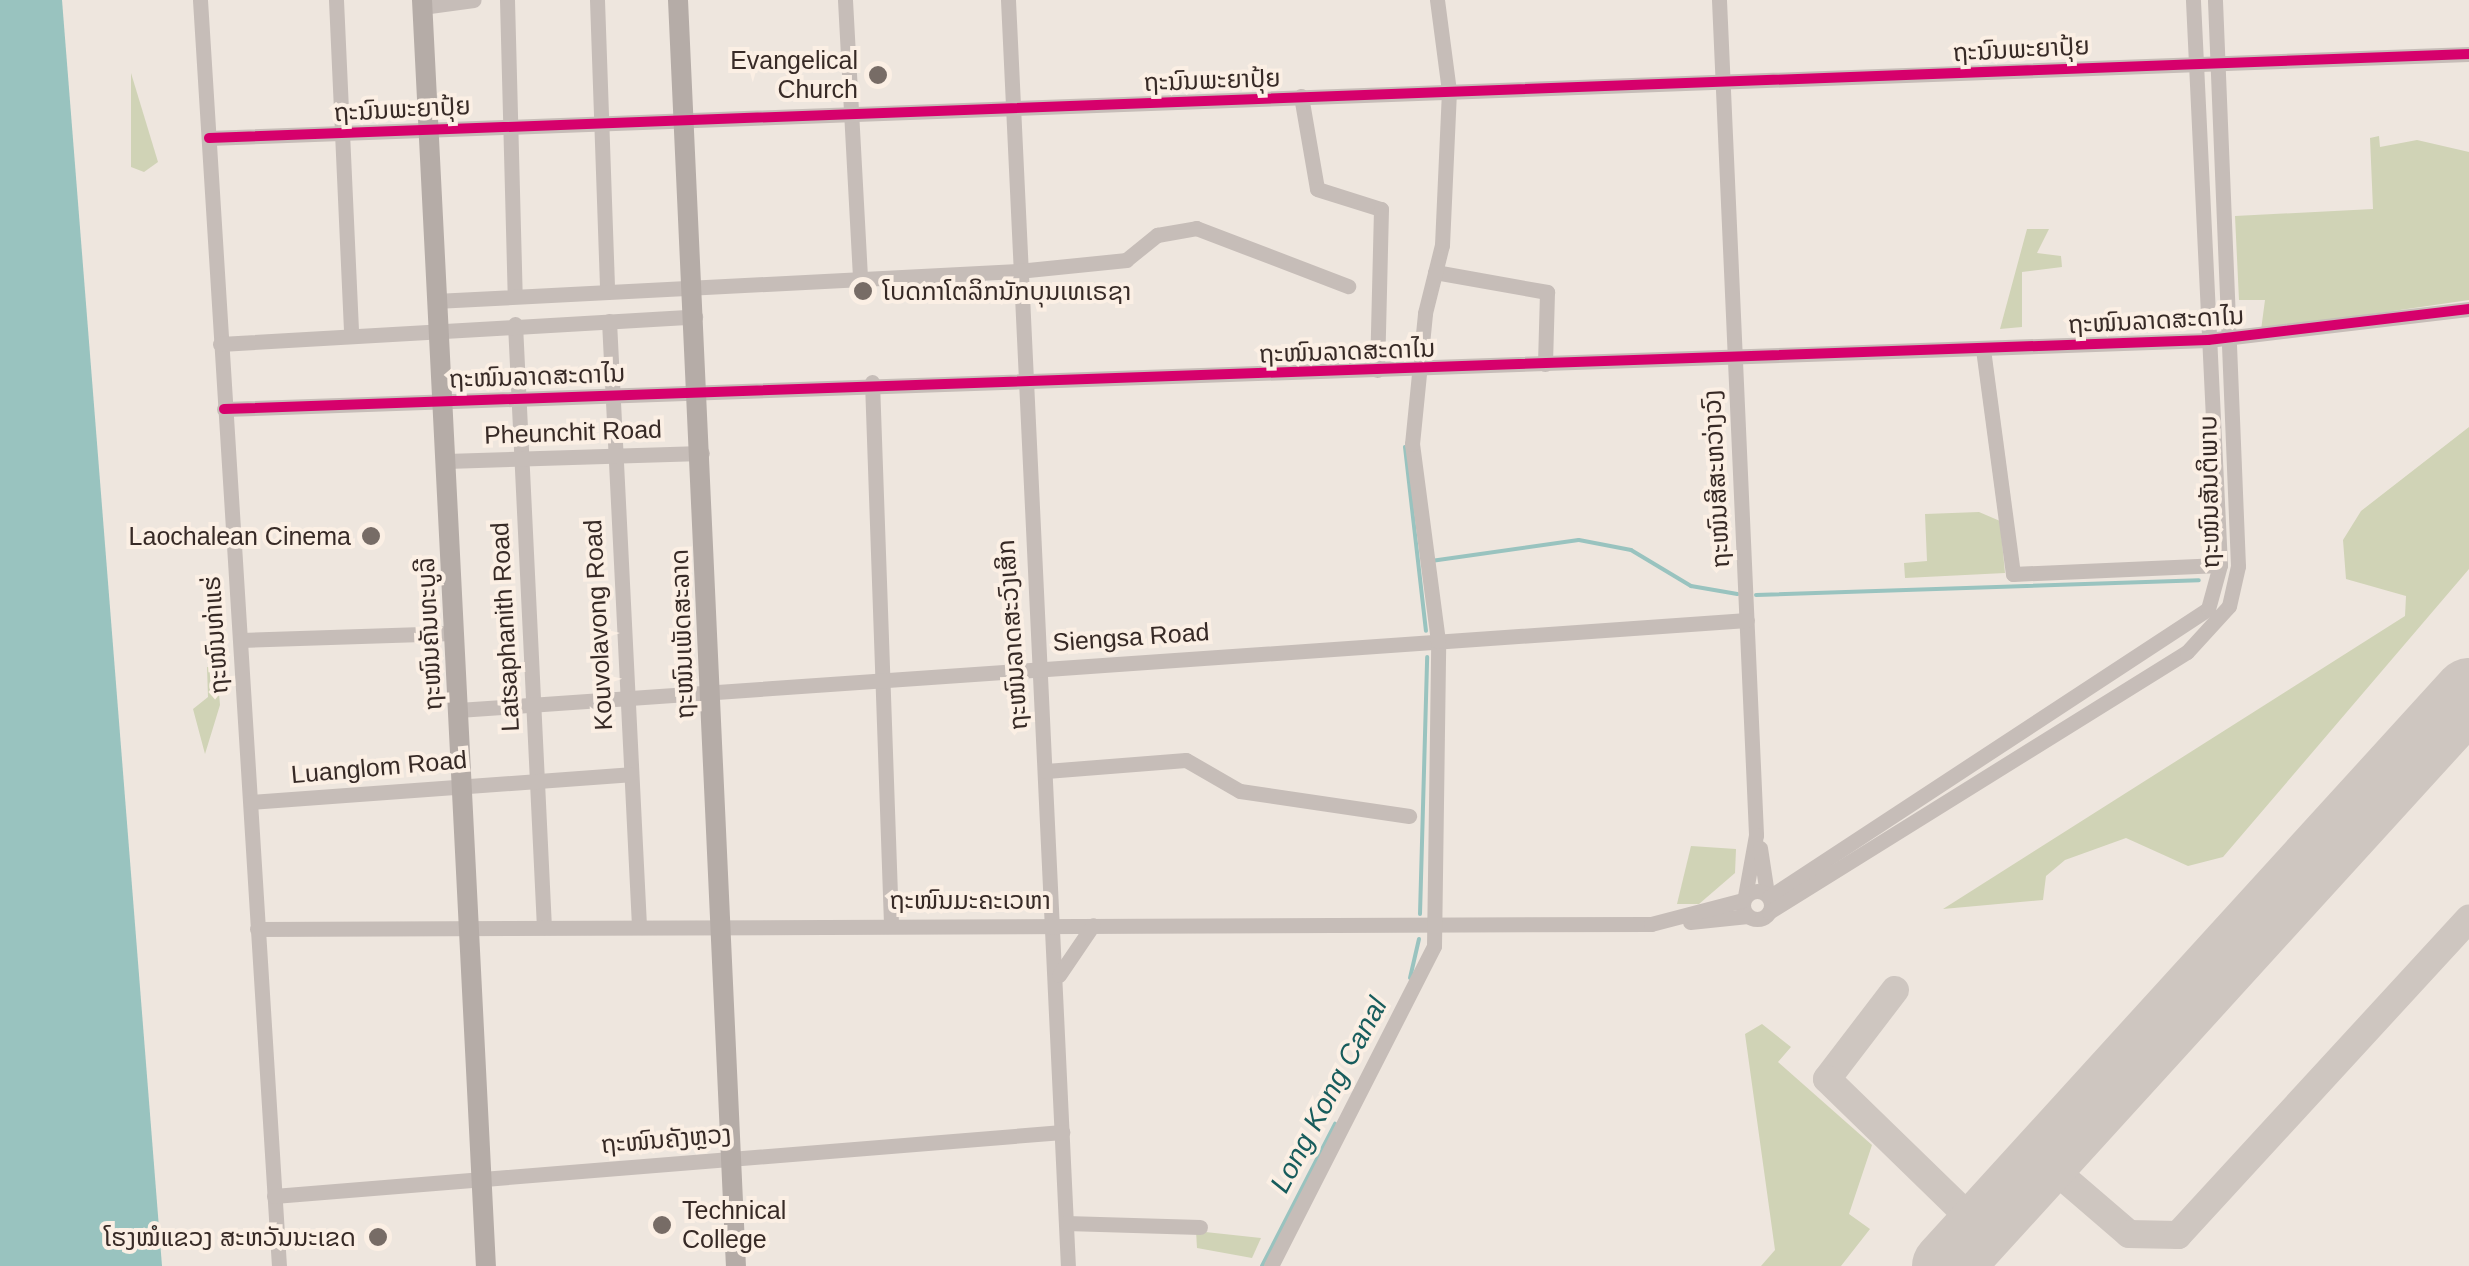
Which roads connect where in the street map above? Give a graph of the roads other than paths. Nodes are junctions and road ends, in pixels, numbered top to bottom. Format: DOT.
graph roads {
  1 [pos="200,0"];
  2 [pos="336,0"];
  3 [pos="474,0"];
  4 [pos="507,0"];
  5 [pos="597,0"];
  6 [pos="678,0"];
  7 [pos="844,0"];
  8 [pos="1008,0"];
  9 [pos="1438,0"];
  10 [pos="1719,0"];
  11 [pos="2192,0"];
  12 [pos="2214,0"];
  13 [pos="422,3"];
  14 [pos="2469,54"];
  15 [pos="2217,58"];
  16 [pos="2195,60"];
  17 [pos="1722,81"];
  18 [pos="1449,91"];
  19 [pos="1301,96"];
  20 [pos="1015,108"];
  21 [pos="852,112"];
  22 [pos="684,118"];
  23 [pos="602,119"];
  24 [pos="512,122"];
  25 [pos="428,128"];
  26 [pos="342,132"];
  27 [pos="208,138"];
  28 [pos="1018,272"];
  29 [pos="1436,272"];
  30 [pos="860,279"];
  31 [pos="1348,286"];
  32 [pos="692,287"];
  33 [pos="608,292"];
  34 [pos="515,296"];
  35 [pos="436,300"];
  36 [pos="2469,309"];
  37 [pos="695,317"];
  38 [pos="609,321"];
  39 [pos="514,324"];
  40 [pos="438,328"];
  41 [pos="351,335"];
  42 [pos="2226,338"];
  43 [pos="2208,340"];
  44 [pos="220,344"];
  45 [pos="1983,349"];
  46 [pos="1735,360"];
  47 [pos="1545,364"];
  48 [pos="1422,369"];
  49 [pos="1377,370"];
  50 [pos="1021,381"];
  51 [pos="872,382"];
  52 [pos="698,390"];
  53 [pos="612,394"];
  54 [pos="519,395"];
  55 [pos="444,399"];
  56 [pos="224,409"];
  57 [pos="702,453"];
  58 [pos="614,456"];
  59 [pos="522,460"];
  60 [pos="446,461"];
  61 [pos="2220,565"];
  62 [pos="1748,620"];
  63 [pos="453,633"];
  64 [pos="241,640"];
  65 [pos="1438,641"];
  66 [pos="1040,668"];
  67 [pos="878,677"];
  68 [pos="709,690"];
  69 [pos="626,700"];
  70 [pos="535,707"];
  71 [pos="458,710"];
  72 [pos="1046,771"];
  73 [pos="630,774"];
  74 [pos="538,780"];
  75 [pos="463,784"];
  76 [pos="251,802"];
  77 [pos="1409,816"];
  78 [pos="1756,835"];
  79 [pos="1768,901"];
  80 [pos="1745,904"];
  81 [pos="719,922"];
  82 [pos="891,924"];
  83 [pos="1054,925"];
  84 [pos="1092,925"];
  85 [pos="639,926"];
  86 [pos="1432,926"];
  87 [pos="544,927"];
  88 [pos="472,928"];
  89 [pos="257,929"];
  90 [pos="1057,984"];
  91 [pos="1062,1132"];
  92 [pos="733,1159"];
  93 [pos="482,1180"];
  94 [pos="274,1196"];
  95 [pos="1066,1222"];
  96 [pos="1200,1227"];
  97 [pos="278,1266"];
  98 [pos="486,1266"];
  99 [pos="736,1266"];
  100 [pos="1068,1266"];
  101 [pos="1270,1266"];
  1 -- 27 [label="street, ຖະໜົນທ່າແຮ່"];
  2 -- 26 [label="street"];
  3 -- 13 [label="street"];
  4 -- 24 [label="street"];
  5 -- 23 [label="street"];
  6 -- 22 [label="main road, ຖະໜົນເພັດສະລາດ"];
  7 -- 21 [label="street"];
  8 -- 20 [label="street, ຖະໜົນລາດສະວົງເສິກ"];
  9 -- 18 [label="street"];
  10 -- 17 [label="street, ຖະໜົນສີສະຫວ່າງວົງ"];
  11 -- 16 [label="street, ຖະໜົນສັນຕິພາບ"];
  12 -- 15 [label="street, ຖະໜົນສັນຕິພາບ"];
  13 -- 25 [label="main road, ຖະໜົນຄັນທະບູລີ"];
  14 -- 15 [label="street, ຖະນົນພະຍາປຸ້ຍ"];
  15 -- 16 [label="street, ຖະນົນພະຍາປຸ້ຍ"];
  15 -- 42 [label="street, ຖະໜົນສັນຕິພາບ"];
  16 -- 17 [label="street, ຖະນົນພະຍາປຸ້ຍ"];
  16 -- 43 [label="street, ຖະໜົນສັນຕິພາບ"];
  17 -- 18 [label="street, ຖະນົນພະຍາປຸ້ຍ"];
  17 -- 46 [label="street, ຖະໜົນສີສະຫວ່າງວົງ"];
  18 -- 19 [label="street, ຖະນົນພະຍາປຸ້ຍ"];
  18 -- 29 [label="street"];
  19 -- 20 [label="street, ຖະນົນພະຍາປຸ້ຍ"];
  19 -- 49 [label="street"];
  20 -- 21 [label="street, ຖະນົນພະຍາປຸ້ຍ"];
  20 -- 28 [label="street, ຖະໜົນລາດສະວົງເສິກ"];
  21 -- 22 [label="street, ຖະນົນພະຍາປຸ້ຍ"];
  21 -- 30 [label="street"];
  22 -- 23 [label="street, ຖະນົນພະຍາປຸ້ຍ"];
  22 -- 32 [label="main road, ຖະໜົນເພັດສະລາດ"];
  23 -- 24 [label="street, ຖະນົນພະຍາປຸ້ຍ"];
  23 -- 33 [label="street"];
  24 -- 25 [label="street, ຖະນົນພະຍາປຸ້ຍ"];
  24 -- 34 [label="street"];
  25 -- 26 [label="street, ຖະນົນພະຍາປຸ້ຍ"];
  25 -- 35 [label="main road, ຖະໜົນຄັນທະບູລີ"];
  26 -- 27 [label="street, ຖະນົນພະຍາປຸ້ຍ"];
  26 -- 41 [label="street"];
  27 -- 44 [label="street, ຖະໜົນທ່າແຮ່"];
  28 -- 30 [label="street"];
  28 -- 31 [label="street"];
  28 -- 50 [label="street, ຖະໜົນລາດສະວົງເສິກ"];
  29 -- 47 [label="street"];
  29 -- 48 [label="street"];
  30 -- 32 [label="street"];
  32 -- 33 [label="street"];
  32 -- 37 [label="main road, ຖະໜົນເພັດສະລາດ"];
  33 -- 34 [label="street"];
  34 -- 35 [label="street"];
  35 -- 40 [label="main road, ຖະໜົນຄັນທະບູລີ"];
  36 -- 42 [label="street, ຖະໜົນລາດສະດາໄນ"];
  37 -- 38 [label="street"];
  37 -- 52 [label="main road, ຖະໜົນເພັດສະລາດ"];
  38 -- 39 [label="street"];
  38 -- 53 [label="street, Kouvolavong Road"];
  39 -- 40 [label="street"];
  39 -- 54 [label="street, Latsaphanith Road"];
  40 -- 41 [label="street"];
  40 -- 55 [label="main road, ຖະໜົນຄັນທະບູລີ"];
  41 -- 44 [label="street"];
  42 -- 43 [label="street, ຖະໜົນລາດສະດາໄນ"];
  42 -- 79 [label="street, ຖະໜົນສັນຕິພາບ"];
  43 -- 45 [label="street, ຖະໜົນລາດສະດາໄນ"];
  43 -- 61 [label="street, ຖະໜົນສັນຕິພາບ"];
  44 -- 56 [label="street, ຖະໜົນທ່າແຮ່"];
  45 -- 46 [label="street, ຖະໜົນລາດສະດາໄນ"];
  45 -- 61 [label="street"];
  46 -- 47 [label="street, ຖະໜົນລາດສະດາໄນ"];
  46 -- 62 [label="street, ຖະໜົນສີສະຫວ່າງວົງ"];
  47 -- 48 [label="street, ຖະໜົນລາດສະດາໄນ"];
  48 -- 49 [label="street, ຖະໜົນລາດສະດາໄນ"];
  48 -- 65 [label="street"];
  49 -- 50 [label="street, ຖະໜົນລາດສະດາໄນ"];
  50 -- 51 [label="street, ຖະໜົນລາດສະດາໄນ"];
  50 -- 66 [label="street, ຖະໜົນລາດສະວົງເສິກ"];
  51 -- 52 [label="street, ຖະໜົນລາດສະດາໄນ"];
  51 -- 67 [label="street"];
  52 -- 53 [label="street, ຖະໜົນລາດສະດາໄນ"];
  52 -- 57 [label="main road, ຖະໜົນເພັດສະລາດ"];
  53 -- 54 [label="street, ຖະໜົນລາດສະດາໄນ"];
  53 -- 58 [label="street, Kouvolavong Road"];
  54 -- 55 [label="street, ຖະໜົນລາດສະດາໄນ"];
  54 -- 59 [label="street, Latsaphanith Road"];
  55 -- 56 [label="street, ຖະໜົນລາດສະດາໄນ"];
  55 -- 60 [label="main road, ຖະໜົນຄັນທະບູລີ"];
  56 -- 64 [label="street, ຖະໜົນທ່າແຮ່"];
  57 -- 58 [label="street, Pheunchit Road"];
  57 -- 68 [label="main road, ຖະໜົນເພັດສະລາດ"];
  58 -- 59 [label="street, Pheunchit Road"];
  58 -- 69 [label="street, Kouvolavong Road"];
  59 -- 60 [label="street, Pheunchit Road"];
  59 -- 70 [label="street, Latsaphanith Road"];
  60 -- 63 [label="main road, ຖະໜົນຄັນທະບູລີ"];
  61 -- 79 [label="street, ຖະໜົນສັນຕິພາບ"];
  62 -- 65 [label="street, Siengsa Road"];
  62 -- 78 [label="street, ຖະໜົນສີສະຫວ່າງວົງ"];
  63 -- 64 [label="street"];
  63 -- 71 [label="main road, ຖະໜົນຄັນທະບູລີ"];
  64 -- 76 [label="street, ຖະໜົນທ່າແຮ່"];
  65 -- 66 [label="street, Siengsa Road"];
  65 -- 86 [label="street"];
  66 -- 67 [label="street, Siengsa Road"];
  66 -- 72 [label="street, ຖະໜົນລາດສະວົງເສິກ"];
  67 -- 68 [label="street, Siengsa Road"];
  67 -- 82 [label="street"];
  68 -- 69 [label="street, Siengsa Road"];
  68 -- 81 [label="main road, ຖະໜົນເພັດສະລາດ"];
  69 -- 70 [label="street, Siengsa Road"];
  69 -- 73 [label="street, Kouvolavong Road"];
  70 -- 71 [label="street, Siengsa Road"];
  70 -- 74 [label="street, Latsaphanith Road"];
  71 -- 75 [label="main road, ຖະໜົນຄັນທະບູລີ"];
  72 -- 77 [label="street"];
  72 -- 83 [label="street, ຖະໜົນລາດສະວົງເສິກ"];
  73 -- 74 [label="street, Luanglom Road"];
  73 -- 85 [label="street, Kouvolavong Road"];
  74 -- 75 [label="street, Luanglom Road"];
  74 -- 87 [label="street, Latsaphanith Road"];
  75 -- 76 [label="street, Luanglom Road"];
  75 -- 88 [label="main road, ຖະໜົນຄັນທະບູລີ"];
  76 -- 89 [label="street, ຖະໜົນທ່າແຮ່"];
  78 -- 79 [label="street"];
  78 -- 80 [label="street"];
  79 -- 80 [label="street"];
  79 -- 80 [label="street"];
  80 -- 86 [label="street, ຖະໜົນມະຄະເວຫາ"];
  81 -- 82 [label="street, ຖະໜົນມະຄະເວຫາ"];
  81 -- 85 [label="street, ຖະໜົນມະຄະເວຫາ"];
  81 -- 92 [label="main road, ຖະໜົນເພັດສະລາດ"];
  82 -- 83 [label="street, ຖະໜົນມະຄະເວຫາ"];
  83 -- 84 [label="street, ຖະໜົນມະຄະເວຫາ"];
  83 -- 90 [label="street, ຖະໜົນລາດສະວົງເສິກ"];
  84 -- 86 [label="street, ຖະໜົນມະຄະເວຫາ"];
  84 -- 90 [label="street"];
  85 -- 87 [label="street, ຖະໜົນມະຄະເວຫາ"];
  86 -- 101 [label="street"];
  87 -- 88 [label="street, ຖະໜົນມະຄະເວຫາ"];
  88 -- 89 [label="street, ຖະໜົນມະຄະເວຫາ"];
  88 -- 93 [label="main road, ຖະໜົນຄັນທະບູລີ"];
  89 -- 94 [label="street, ຖະໜົນທ່າແຮ່"];
  90 -- 91 [label="street, ຖະໜົນລາດສະວົງເສິກ"];
  91 -- 92 [label="street, ຖະໜົນຄັງຫຼວງ"];
  91 -- 95 [label="street, ຖະໜົນລາດສະວົງເສິກ"];
  92 -- 93 [label="street, ຖະໜົນຄັງຫຼວງ"];
  92 -- 99 [label="main road, ຖະໜົນເພັດສະລາດ"];
  93 -- 94 [label="street, ຖະໜົນຄັງຫຼວງ"];
  93 -- 98 [label="main road, ຖະໜົນຄັນທະບູລີ"];
  94 -- 97 [label="street, ຖະໜົນທ່າແຮ່"];
  95 -- 96 [label="street"];
  95 -- 100 [label="street, ຖະໜົນລາດສະວົງເສິກ"];
}
